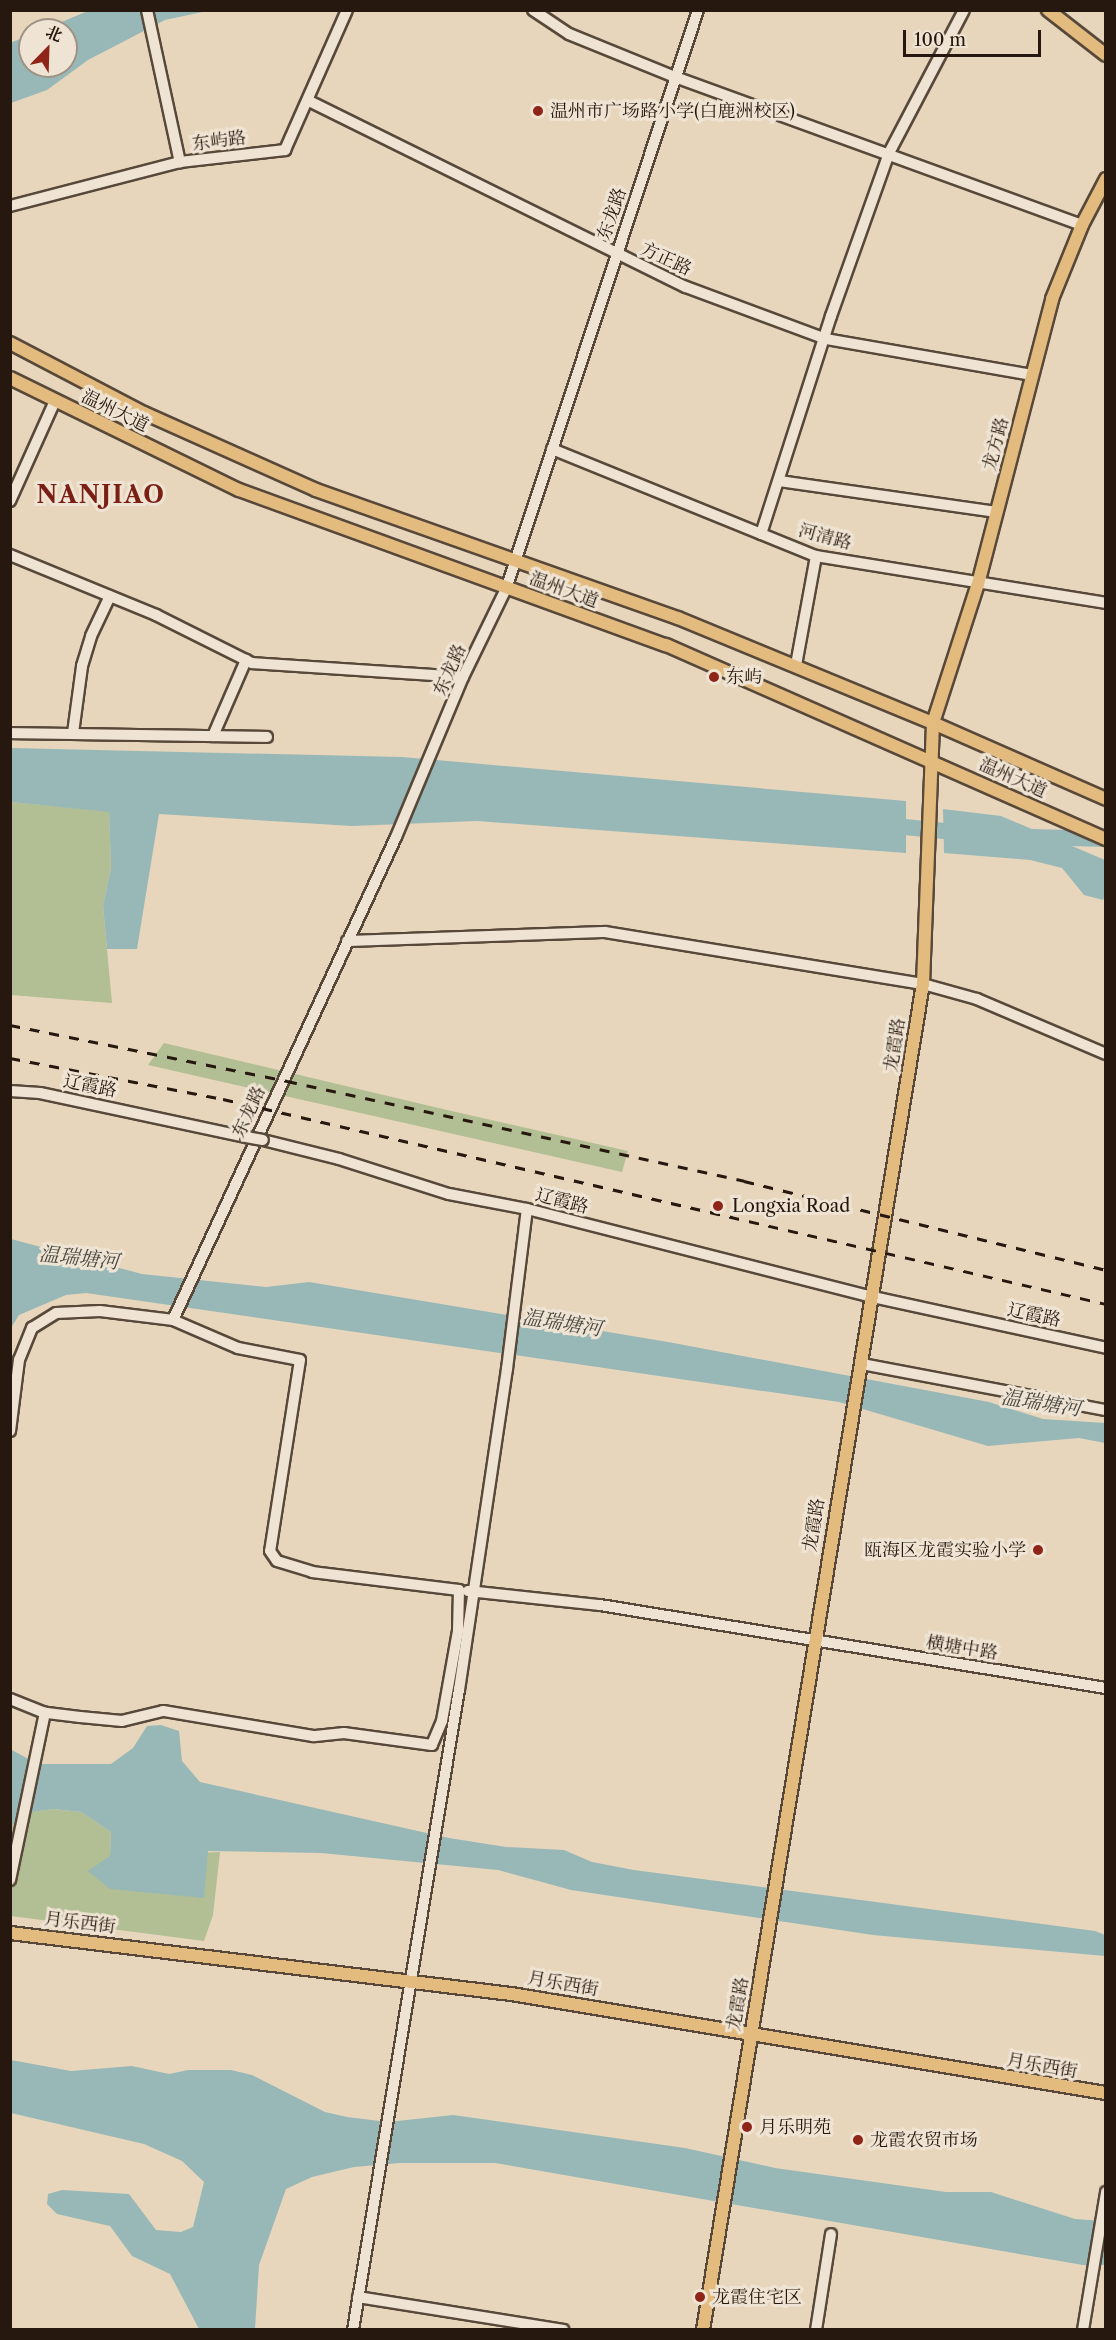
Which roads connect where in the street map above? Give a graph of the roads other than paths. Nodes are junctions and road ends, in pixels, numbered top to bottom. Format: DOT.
graph roads {
  1 [pos="147,10"];
  2 [pos="347,10"];
  3 [pos="533,10"];
  4 [pos="698,10"];
  5 [pos="964,10"];
  6 [pos="1048,10"];
  7 [pos="1106,55"];
  8 [pos="675,77"];
  9 [pos="309,101"];
  10 [pos="889,153"];
  11 [pos="180,162"];
  12 [pos="1106,179"];
  13 [pos="10,206"];
  14 [pos="1082,225"];
  15 [pos="616,253"];
  16 [pos="826,339"];
  17 [pos="10,342"];
  18 [pos="1033,375"];
  19 [pos="10,378"];
  20 [pos="55,401"];
  21 [pos="552,449"];
  22 [pos="779,481"];
  23 [pos="10,501"];
  24 [pos="997,512"];
  25 [pos="761,534"];
  26 [pos="10,555"];
  27 [pos="816,556"];
  28 [pos="515,563"];
  29 [pos="978,584"];
  30 [pos="506,589"];
  31 [pos="110,596"];
  32 [pos="1106,603"];
  33 [pos="246,660"];
  34 [pos="796,665"];
  35 [pos="463,677"];
  36 [pos="933,723"];
  37 [pos="10,733"];
  38 [pos="73,733"];
  39 [pos="213,736"];
  40 [pos="267,737"];
  41 [pos="929,761"];
  42 [pos="1106,799"];
  43 [pos="1106,839"];
  44 [pos="347,941"];
  45 [pos="922,984"];
  46 [pos="1106,1054"];
  47 [pos="10,1091"];
  48 [pos="527,1209"];
  49 [pos="873,1297"];
  50 [pos="174,1317"];
  51 [pos="1106,1348"];
  52 [pos="862,1364"];
  53 [pos="1106,1410"];
  54 [pos="10,1431"];
  55 [pos="459,1590"];
  56 [pos="473,1591"];
  57 [pos="814,1641"];
  58 [pos="1106,1688"];
  59 [pos="10,1699"];
  60 [pos="45,1713"];
  61 [pos="10,1880"];
  62 [pos="10,1933"];
  63 [pos="410,1981"];
  64 [pos="751,2035"];
  65 [pos="1106,2093"];
  66 [pos="1106,2192"];
  67 [pos="831,2234"];
  68 [pos="358,2297"];
  69 [pos="353,2330"];
  70 [pos="563,2330"];
  71 [pos="703,2330"];
  72 [pos="816,2330"];
  73 [pos="1083,2330"];
  1 -- 11 [label="street"];
  2 -- 9 [label="street, 东屿路"];
  3 -- 8 [label="street"];
  4 -- 8 [label="street, 东龙路"];
  5 -- 10 [label="street"];
  6 -- 7 [label="main road"];
  8 -- 10 [label="street"];
  8 -- 15 [label="street, 东龙路"];
  9 -- 11 [label="street, 东屿路"];
  9 -- 15 [label="street, 方正路"];
  10 -- 14 [label="street"];
  10 -- 16 [label="street"];
  11 -- 13 [label="street, 东屿路"];
  12 -- 14 [label="main road, 龙方路"];
  14 -- 18 [label="main road, 龙方路"];
  15 -- 16 [label="street, 方正路"];
  15 -- 21 [label="street, 东龙路"];
  16 -- 18 [label="street, 方正路"];
  16 -- 22 [label="street"];
  17 -- 28 [label="main road, 温州大道"];
  18 -- 24 [label="main road, 龙方路"];
  19 -- 20 [label="main road, 温州大道"];
  20 -- 23 [label="street"];
  20 -- 30 [label="main road, 温州大道"];
  21 -- 25 [label="street, 河清路"];
  21 -- 28 [label="street, 东龙路"];
  22 -- 24 [label="street"];
  22 -- 25 [label="street"];
  24 -- 29 [label="main road, 龙方路"];
  25 -- 27 [label="street, 河清路"];
  26 -- 31 [label="street"];
  27 -- 29 [label="street, 河清路"];
  27 -- 34 [label="street"];
  28 -- 30 [label="street, 东龙路"];
  28 -- 34 [label="main road, 温州大道"];
  29 -- 32 [label="street, 河清路"];
  29 -- 36 [label="main road, 龙方路"];
  30 -- 35 [label="street, 东龙路"];
  30 -- 41 [label="main road, 温州大道"];
  31 -- 33 [label="street"];
  31 -- 38 [label="street"];
  33 -- 35 [label="street"];
  33 -- 39 [label="street"];
  34 -- 36 [label="main road, 温州大道"];
  35 -- 44 [label="street, 东龙路"];
  36 -- 41 [label="main road, 龙霞路"];
  36 -- 42 [label="main road, 温州大道"];
  37 -- 38 [label="street"];
  38 -- 39 [label="street"];
  39 -- 40 [label="street"];
  41 -- 43 [label="main road, 温州大道"];
  41 -- 45 [label="main road, 龙霞路"];
  44 -- 45 [label="street"];
  44 -- 50 [label="street, 东龙路"];
  45 -- 46 [label="street"];
  45 -- 49 [label="main road, 龙霞路"];
  47 -- 48 [label="street, 辽霞路, bridge"];
  48 -- 49 [label="street, 辽霞路"];
  48 -- 56 [label="street"];
  49 -- 51 [label="street, 辽霞路"];
  49 -- 52 [label="main road, 龙霞路"];
  50 -- 54 [label="street"];
  50 -- 55 [label="street, 横塘中路"];
  52 -- 53 [label="street"];
  52 -- 57 [label="main road, 龙霞路"];
  55 -- 56 [label="street, 横塘中路"];
  55 -- 60 [label="street"];
  56 -- 57 [label="street, 横塘中路"];
  56 -- 63 [label="street"];
  57 -- 58 [label="street, 横塘中路"];
  57 -- 64 [label="main road, 龙霞路"];
  59 -- 60 [label="street"];
  60 -- 61 [label="street"];
  62 -- 63 [label="main road, 月乐西街"];
  63 -- 64 [label="main road, 月乐西街"];
  63 -- 68 [label="street"];
  64 -- 65 [label="main road, 月乐西街"];
  64 -- 71 [label="main road, 龙霞路"];
  66 -- 73 [label="street"];
  67 -- 72 [label="street"];
  68 -- 69 [label="street"];
  68 -- 70 [label="street"];
}
